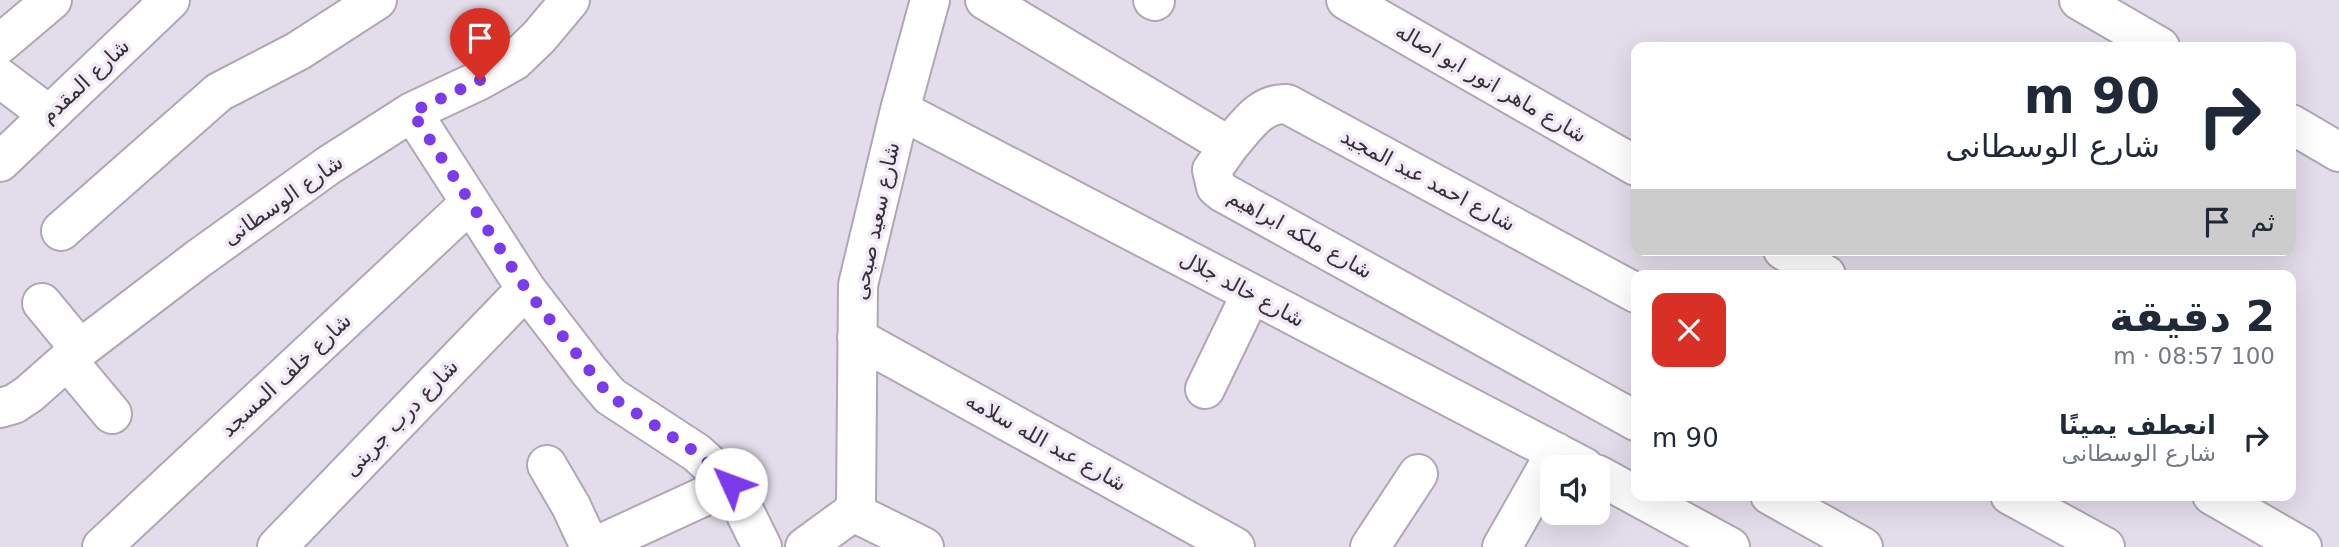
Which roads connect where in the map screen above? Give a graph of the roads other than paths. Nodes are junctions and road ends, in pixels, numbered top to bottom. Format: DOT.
graph roads {
  1 [pos="52,0"];
  2 [pos="170,0"];
  3 [pos="377,0"];
  4 [pos="570,0"];
  5 [pos="930,0"];
  6 [pos="985,0"];
  7 [pos="1346,0"];
  8 [pos="2079,0"];
  9 [pos="2151,42"];
  10 [pos="0,44"];
  11 [pos="0,78"];
  12 [pos="900,110"];
  13 [pos="412,112"];
  14 [pos="49,115"];
  15 [pos="2296,127"];
  16 [pos="1229,146"];
  17 [pos="2339,152"];
  18 [pos="0,162"];
  19 [pos="1631,163"];
  20 [pos="470,203"];
  21 [pos="61,231"];
  22 [pos="1793,256"];
  23 [pos="1817,270"];
  24 [pos="526,289"];
  25 [pos="1631,290"];
  26 [pos="1251,294"];
  27 [pos="42,303"];
  28 [pos="857,338"];
  29 [pos="74,354"];
  30 [pos="1205,389"];
  31 [pos="0,408"];
  32 [pos="112,414"];
  33 [pos="1631,418"];
  34 [pos="1560,455"];
  35 [pos="547,465"];
  36 [pos="1418,474"];
  37 [pos="1610,482"];
  38 [pos="731,484"];
  39 [pos="1631,493"];
  40 [pos="1540,498"];
  41 [pos="1646,501"];
  42 [pos="1781,501"];
  43 [pos="2021,501"];
  44 [pos="2222,501"];
  45 [pos="853,512"];
  46 [pos="102,547"];
  47 [pos="277,547"];
  48 [pos="592,547"];
  49 [pos="762,547"];
  50 [pos="805,547"];
  51 [pos="924,547"];
  52 [pos="1235,547"];
  53 [pos="1370,547"];
  54 [pos="1502,547"];
  55 [pos="1730,547"];
  56 [pos="1863,547"];
  57 [pos="2105,547"];
  58 [pos="2302,547"];
  1 -- 10 [label="street"];
  2 -- 14 [label="street, شارع المقدم"];
  3 -- 21 [label="street"];
  4 -- 13 [label="street, شارع الوسطانى"];
  5 -- 12 [label="street, شارع سعيد صبحى"];
  6 -- 16 [label="street"];
  7 -- 19 [label="street, شارع ماهر انور ابو اصاله"];
  8 -- 9 [label="street"];
  11 -- 14 [label="street"];
  12 -- 26 [label="street, شارع خالد جلال"];
  12 -- 28 [label="street, شارع سعيد صبحى"];
  13 -- 20 [label="street"];
  13 -- 29 [label="street, شارع الوسطانى"];
  14 -- 18 [label="street, شارع المقدم"];
  15 -- 17 [label="street"];
  16 -- 25 [label="street, شارع احمد عبد المجيد"];
  16 -- 33 [label="street, شارع ملكه ابراهيم"];
  20 -- 24 [label="street"];
  20 -- 46 [label="street, شارع خلف المسجد"];
  22 -- 23 [label="street"];
  24 -- 38 [label="street"];
  24 -- 47 [label="street, شارع درب جرينى"];
  26 -- 30 [label="street"];
  26 -- 34 [label="street, شارع خالد جلال"];
  27 -- 29 [label="street"];
  28 -- 45 [label="street, شارع سعيد صبحى"];
  28 -- 52 [label="street, شارع عبد الله سلامه"];
  29 -- 31 [label="street, شارع الوسطانى"];
  29 -- 32 [label="street"];
  35 -- 48 [label="street"];
  36 -- 53 [label="street"];
  37 -- 39 [label="street"];
  38 -- 48 [label="street"];
  38 -- 49 [label="street"];
  40 -- 54 [label="street"];
  41 -- 55 [label="street"];
  42 -- 56 [label="street"];
  43 -- 57 [label="street"];
  44 -- 58 [label="street"];
  45 -- 50 [label="street"];
  45 -- 51 [label="street"];
}
